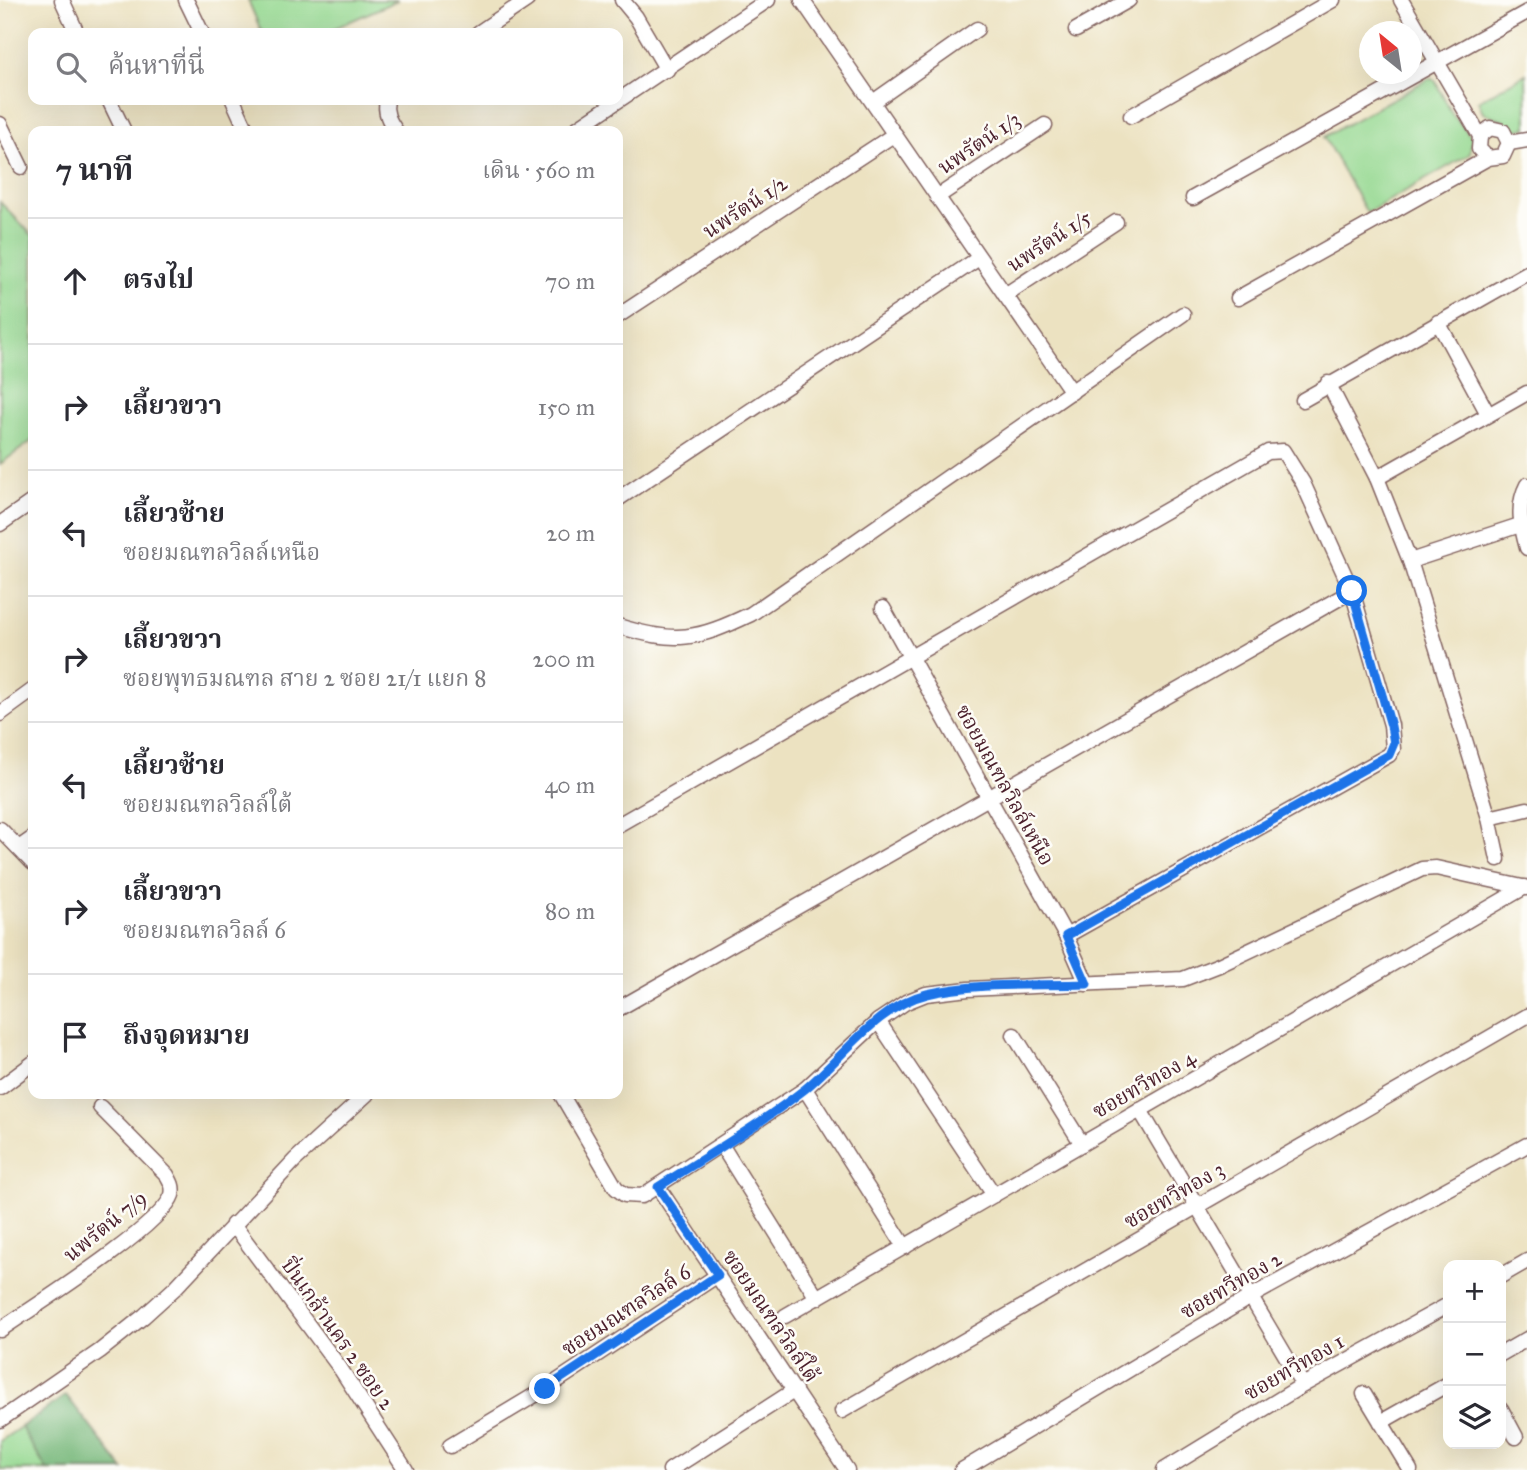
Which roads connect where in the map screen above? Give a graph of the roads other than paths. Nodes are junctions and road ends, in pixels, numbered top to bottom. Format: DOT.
graph roads {
  1 [pos="62,0"];
  2 [pos="186,0"];
  3 [pos="527,0"];
  4 [pos="622,0"];
  5 [pos="768,0"];
  6 [pos="802,0"];
  7 [pos="1129,0"];
  8 [pos="1334,0"];
  9 [pos="1401,0"];
  10 [pos="1527,12"];
  11 [pos="75,28"];
  12 [pos="200,28"];
  13 [pos="485,28"];
  14 [pos="977,29"];
  15 [pos="1076,30"];
  16 [pos="1437,62"];
  17 [pos="667,70"];
  18 [pos="623,99"];
  19 [pos="873,102"];
  20 [pos="111,105"];
  21 [pos="235,105"];
  22 [pos="387,105"];
  23 [pos="613,105"];
  24 [pos="1132,116"];
  25 [pos="0,124"];
  26 [pos="1045,125"];
  27 [pos="122,126"];
  28 [pos="245,126"];
  29 [pos="394,126"];
  30 [pos="581,126"];
  31 [pos="895,134"];
  32 [pos="1480,136"];
  33 [pos="1527,140"];
  34 [pos="1509,143"];
  35 [pos="1489,158"];
  36 [pos="21,167"];
  37 [pos="937,197"];
  38 [pos="1193,198"];
  39 [pos="1116,222"];
  40 [pos="979,258"];
  41 [pos="1527,273"];
  42 [pos="1005,295"];
  43 [pos="1238,298"];
  44 [pos="623,313"];
  45 [pos="1183,314"];
  46 [pos="1438,322"];
  47 [pos="1328,383"];
  48 [pos="1072,392"];
  49 [pos="1527,393"];
  50 [pos="1303,400"];
  51 [pos="1488,414"];
  52 [pos="1377,478"];
  53 [pos="1527,485"];
  54 [pos="623,496"];
  55 [pos="28,504"];
  56 [pos="0,524"];
  57 [pos="1520,525"];
  58 [pos="1527,548"];
  59 [pos="1410,561"];
  60 [pos="1352,591"];
  61 [pos="883,608"];
  62 [pos="623,626"];
  63 [pos="910,658"];
  64 [pos="28,694"];
  65 [pos="0,714"];
  66 [pos="989,799"];
  67 [pos="1527,809"];
  68 [pos="1489,818"];
  69 [pos="623,822"];
  70 [pos="0,829"];
  71 [pos="28,842"];
  72 [pos="19,848"];
  73 [pos="28,858"];
  74 [pos="1498,859"];
  75 [pos="1526,888"];
  76 [pos="1066,936"];
  77 [pos="1087,984"];
  78 [pos="623,1006"];
  79 [pos="1527,1016"];
  80 [pos="878,1021"];
  81 [pos="1014,1035"];
  82 [pos="28,1067"];
  83 [pos="0,1088"];
  84 [pos="805,1089"];
  85 [pos="362,1099"];
  86 [pos="564,1099"];
  87 [pos="100,1107"];
  88 [pos="1140,1110"];
  89 [pos="1082,1144"];
  90 [pos="1527,1145"];
  91 [pos="722,1146"];
  92 [pos="658,1187"];
  93 [pos="994,1195"];
  94 [pos="1197,1206"];
  95 [pos="233,1224"];
  96 [pos="905,1247"];
  97 [pos="1527,1261"];
  98 [pos="1506,1273"];
  99 [pos="718,1275"];
  100 [pos="1250,1297"];
  101 [pos="817,1298"];
  102 [pos="1443,1308"];
  103 [pos="785,1316"];
  104 [pos="0,1330"];
  105 [pos="1527,1339"];
  106 [pos="1506,1351"];
  107 [pos="1303,1385"];
  108 [pos="1444,1386"];
  109 [pos="795,1390"];
  110 [pos="1364,1394"];
  111 [pos="842,1411"];
  112 [pos="1506,1418"];
  113 [pos="0,1420"];
  114 [pos="1381,1422"];
  115 [pos="1516,1437"];
  116 [pos="450,1446"];
  117 [pos="405,1470"];
  118 [pos="670,1470"];
  119 [pos="847,1470"];
  120 [pos="961,1470"];
  121 [pos="1164,1470"];
  122 [pos="1410,1470"];
  1 -- 11 [label="street"];
  2 -- 12 [label="street"];
  3 -- 13 [label="street"];
  4 -- 17 [label="street"];
  5 -- 17 [label="street"];
  6 -- 19 [label="street"];
  7 -- 15 [label="street"];
  8 -- 24 [label="street"];
  9 -- 16 [label="street"];
  10 -- 16 [label="street"];
  14 -- 19 [label="street"];
  16 -- 32 [label="street"];
  16 -- 38 [label="street"];
  17 -- 18 [label="street"];
  19 -- 31 [label="street"];
  20 -- 27 [label="street"];
  21 -- 28 [label="street"];
  22 -- 29 [label="street"];
  23 -- 30 [label="street"];
  25 -- 36 [label="street"];
  26 -- 37 [label="street, นพรัตน์ 1/3"];
  31 -- 37 [label="street"];
  31 -- 44 [label="street, นพรัตน์ 1/2"];
  32 -- 34 [label="street"];
  32 -- 35 [label="street"];
  33 -- 34 [label="street"];
  34 -- 35 [label="street"];
  35 -- 43 [label="street"];
  37 -- 40 [label="street"];
  39 -- 42 [label="street, นพรัตน์ 1/5"];
  40 -- 42 [label="street"];
  40 -- 54 [label="street"];
  41 -- 46 [label="street"];
  42 -- 48 [label="street"];
  45 -- 48 [label="street"];
  46 -- 47 [label="street"];
  46 -- 51 [label="street"];
  47 -- 50 [label="street"];
  47 -- 52 [label="street"];
  48 -- 62 [label="street"];
  49 -- 51 [label="street"];
  51 -- 52 [label="street"];
  52 -- 59 [label="street"];
  53 -- 57 [label="street"];
  55 -- 56 [label="street"];
  57 -- 58 [label="street"];
  57 -- 59 [label="street"];
  59 -- 68 [label="street"];
  60 -- 63 [label="street"];
  60 -- 66 [label="street"];
  60 -- 76 [label="street"];
  61 -- 63 [label="street, ซอยมณฑลวิลล์เหนือ"];
  63 -- 66 [label="street, ซอยมณฑลวิลล์เหนือ"];
  63 -- 69 [label="street"];
  64 -- 65 [label="street"];
  66 -- 76 [label="street, ซอยมณฑลวิลล์เหนือ"];
  66 -- 78 [label="street"];
  67 -- 68 [label="street"];
  68 -- 74 [label="street"];
  70 -- 72 [label="street"];
  71 -- 72 [label="street"];
  72 -- 73 [label="street"];
  75 -- 77 [label="street"];
  75 -- 88 [label="street, ซอยทวีทอง 4"];
  76 -- 77 [label="street, ซอยมณฑลวิลล์เหนือ"];
  77 -- 80 [label="street"];
  79 -- 94 [label="street, ซอยทวีทอง 3"];
  80 -- 84 [label="street"];
  80 -- 93 [label="street"];
  81 -- 89 [label="street"];
  82 -- 83 [label="street"];
  84 -- 91 [label="street"];
  84 -- 96 [label="street"];
  85 -- 95 [label="street"];
  86 -- 92 [label="street"];
  87 -- 104 [label="street, นพรัตน์ 7/9"];
  88 -- 89 [label="street, ซอยทวีทอง 4"];
  88 -- 94 [label="street"];
  89 -- 93 [label="street, ซอยทวีทอง 4"];
  90 -- 100 [label="street, ซอยทวีทอง 2"];
  91 -- 92 [label="street"];
  91 -- 101 [label="street"];
  92 -- 99 [label="street, ซอยมณฑลวิลล์ใต้"];
  93 -- 96 [label="street, ซอยทวีทอง 4"];
  94 -- 100 [label="street"];
  94 -- 111 [label="street, ซอยทวีทอง 3"];
  95 -- 113 [label="street"];
  95 -- 117 [label="street, ปิ่นเกล้านคร 2 ซอย 2"];
  96 -- 101 [label="street, ซอยทวีทอง 4"];
  97 -- 98 [label="street"];
  99 -- 109 [label="street, ซอยมณฑลวิลล์ใต้"];
  99 -- 116 [label="street, ซอยมณฑลวิลล์ 6"];
  100 -- 107 [label="street"];
  100 -- 120 [label="street, ซอยทวีทอง 2"];
  101 -- 103 [label="street, ซอยทวีทอง 4"];
  102 -- 107 [label="street, ซอยทวีทอง 1"];
  105 -- 106 [label="street"];
  107 -- 121 [label="street, ซอยทวีทอง 1"];
  108 -- 114 [label="street"];
  109 -- 118 [label="street"];
  109 -- 119 [label="street, ซอยมณฑลวิลล์ใต้"];
  110 -- 114 [label="street"];
  112 -- 115 [label="street"];
  114 -- 122 [label="street"];
}
